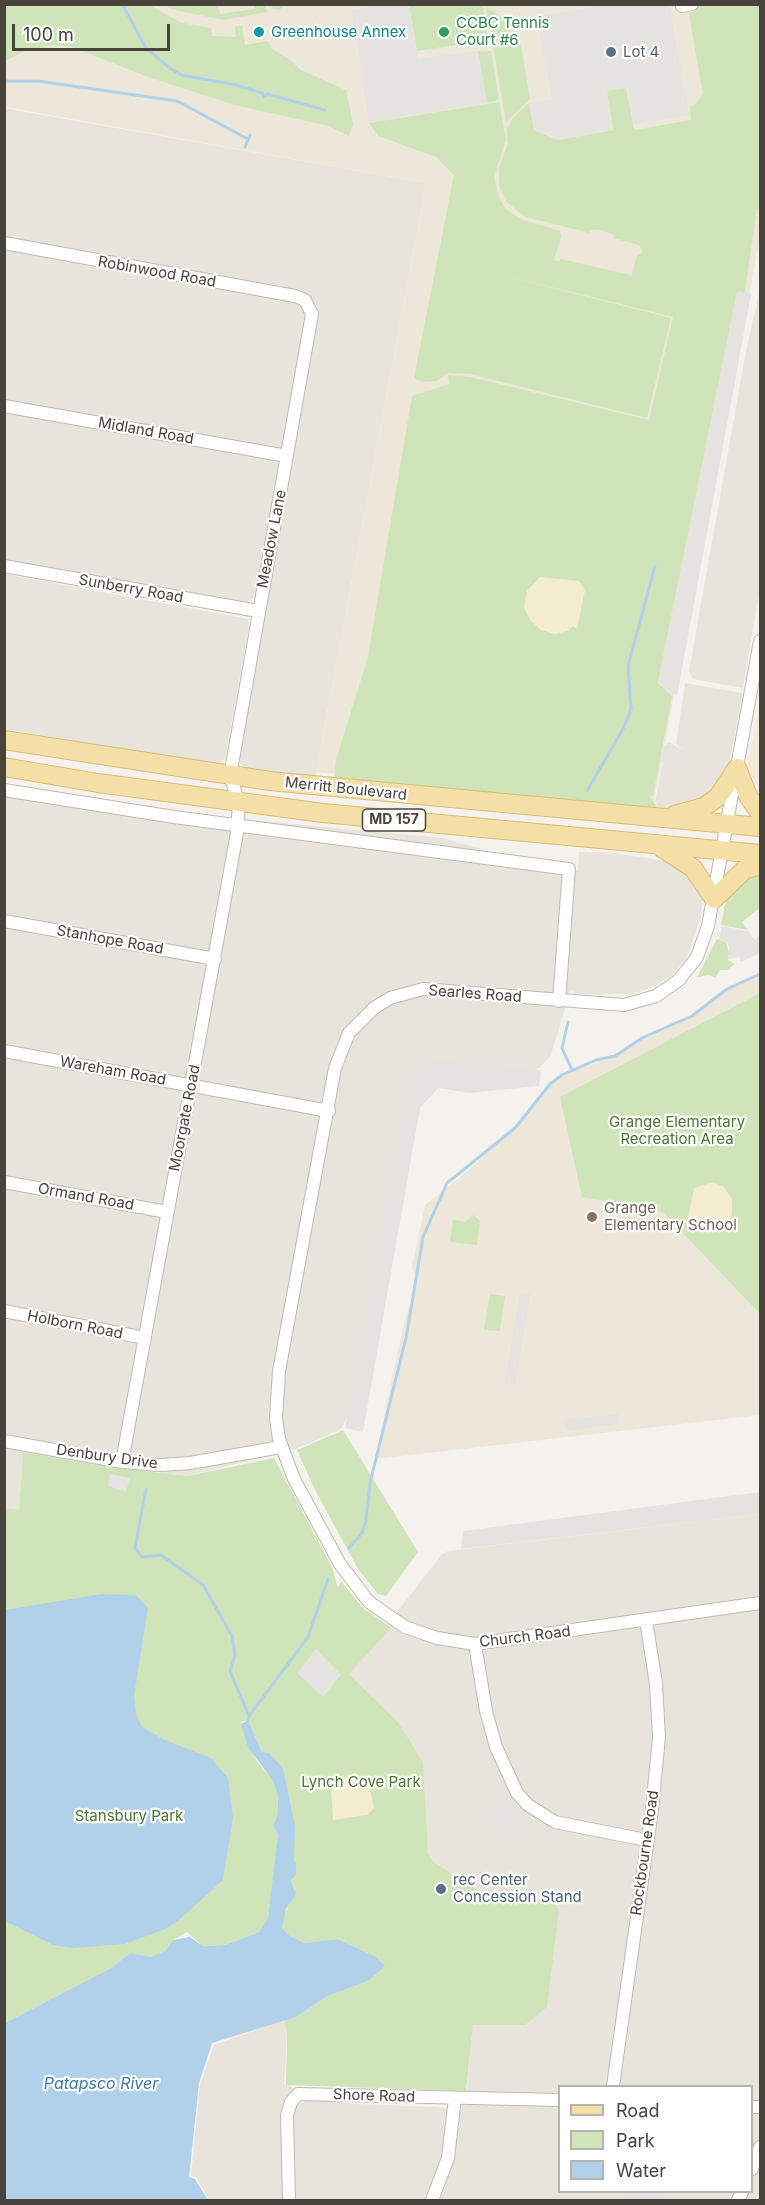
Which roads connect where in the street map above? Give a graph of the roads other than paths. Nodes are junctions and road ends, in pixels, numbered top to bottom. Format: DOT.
graph roads {
  1 [pos="4,243"];
  2 [pos="308,303"];
  3 [pos="4,406"];
  4 [pos="287,456"];
  5 [pos="4,566"];
  6 [pos="258,611"];
  7 [pos="760,641"];
  8 [pos="756,697"];
  9 [pos="4,740"];
  10 [pos="4,767"];
  11 [pos="737,768"];
  12 [pos="230,776"];
  13 [pos="4,790"];
  14 [pos="239,803"];
  15 [pos="760,813"];
  16 [pos="660,818"];
  17 [pos="728,824"];
  18 [pos="238,825"];
  19 [pos="760,827"];
  20 [pos="657,844"];
  21 [pos="724,852"];
  22 [pos="760,854"];
  23 [pos="760,865"];
  24 [pos="714,899"];
  25 [pos="4,921"];
  26 [pos="215,959"];
  27 [pos="559,1001"];
  28 [pos="4,1051"];
  29 [pos="191,1085"];
  30 [pos="328,1111"];
  31 [pos="4,1182"];
  32 [pos="167,1212"];
  33 [pos="4,1311"];
  34 [pos="145,1338"];
  35 [pos="4,1441"];
  36 [pos="281,1447"];
  37 [pos="122,1462"];
  38 [pos="760,1603"];
  39 [pos="646,1620"];
  40 [pos="475,1644"];
  41 [pos="646,1840"];
  42 [pos="613,2085"];
  43 [pos="455,2098"];
  44 [pos="558,2100"];
  45 [pos="760,2147"];
  46 [pos="753,2166"];
  47 [pos="289,2200"];
  48 [pos="432,2200"];
  1 -- 2 [label="street, Robinwood Road"];
  2 -- 4 [label="street, Meadow Lane"];
  3 -- 4 [label="street, Midland Road"];
  4 -- 6 [label="street, Meadow Lane"];
  5 -- 6 [label="street, Sunberry Road"];
  6 -- 12 [label="street, Meadow Lane"];
  7 -- 8 [label="street, Searles Road"];
  8 -- 11 [label="street, Searles Road"];
  9 -- 12 [label="main road, Merritt Boulevard / MD 157"];
  10 -- 14 [label="main road, Merritt Boulevard / MD 157"];
  11 -- 15 [label="main road"];
  11 -- 16 [label="main road"];
  11 -- 17 [label="street, Searles Road"];
  12 -- 14 [label="street, Moorgate Road"];
  12 -- 16 [label="main road, Merritt Boulevard / MD 157"];
  13 -- 18 [label="street"];
  14 -- 18 [label="street, Moorgate Road"];
  14 -- 20 [label="main road, Merritt Boulevard / MD 157"];
  16 -- 17 [label="main road, Merritt Boulevard / MD 157"];
  17 -- 19 [label="main road, Merritt Boulevard / MD 157"];
  17 -- 21 [label="street, Searles Road"];
  18 -- 26 [label="street, Moorgate Road"];
  18 -- 27 [label="street"];
  20 -- 21 [label="main road, Merritt Boulevard / MD 157"];
  20 -- 24 [label="main road"];
  21 -- 22 [label="main road, Merritt Boulevard / MD 157"];
  21 -- 24 [label="street, Searles Road"];
  23 -- 24 [label="main road"];
  24 -- 27 [label="street, Searles Road"];
  25 -- 26 [label="street, Stanhope Road"];
  26 -- 29 [label="street, Moorgate Road"];
  27 -- 30 [label="street, Searles Road"];
  28 -- 29 [label="street, Wareham Road"];
  29 -- 30 [label="street, Wareham Road"];
  29 -- 32 [label="street, Moorgate Road"];
  30 -- 36 [label="street, Searles Road"];
  31 -- 32 [label="street, Ormand Road"];
  32 -- 34 [label="street, Moorgate Road"];
  33 -- 34 [label="street, Holborn Road"];
  34 -- 37 [label="street, Moorgate Road"];
  35 -- 37 [label="street, Denbury Drive"];
  36 -- 37 [label="street, Denbury Drive"];
  36 -- 40 [label="street, Church Road"];
  38 -- 39 [label="street, Church Road"];
  39 -- 40 [label="street, Church Road"];
  39 -- 41 [label="street, Rockbourne Road"];
  40 -- 41 [label="street"];
  41 -- 42 [label="street, Rockbourne Road"];
  43 -- 44 [label="street, Shore Road"];
  43 -- 47 [label="street, Shore Road"];
  43 -- 48 [label="street"];
  45 -- 46 [label="street"];
}
